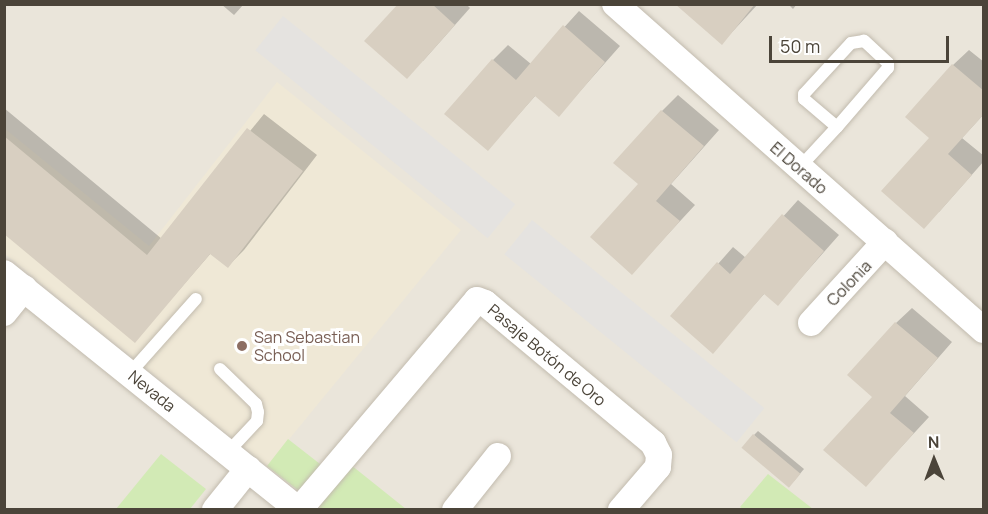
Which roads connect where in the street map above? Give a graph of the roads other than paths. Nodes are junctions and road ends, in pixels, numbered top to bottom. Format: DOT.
graph roads {
  1 [pos="615,4"];
  2 [pos="837,127"];
  3 [pos="799,168"];
  4 [pos="885,242"];
  5 [pos="14,280"];
  6 [pos="196,299"];
  7 [pos="4,313"];
  8 [pos="811,323"];
  9 [pos="984,330"];
  10 [pos="220,369"];
  11 [pos="130,373"];
  12 [pos="228,452"];
  13 [pos="498,456"];
  14 [pos="248,469"];
  15 [pos="215,510"];
  16 [pos="299,510"];
  17 [pos="455,510"];
  18 [pos="621,510"];
  1 -- 3 [label="street, El Dorado"];
  2 -- 2 [label="lane"];
  2 -- 3 [label="lane"];
  3 -- 4 [label="street, El Dorado"];
  4 -- 8 [label="street, Colonia"];
  4 -- 9 [label="street, El Dorado"];
  5 -- 7 [label="street"];
  5 -- 11 [label="street, Nevada"];
  6 -- 11 [label="lane"];
  10 -- 12 [label="lane"];
  11 -- 12 [label="street, Nevada"];
  12 -- 14 [label="street, Nevada"];
  13 -- 17 [label="street"];
  14 -- 15 [label="street"];
  14 -- 16 [label="street, Nevada"];
  16 -- 18 [label="street, Pasaje Botón de Oro"];
}
